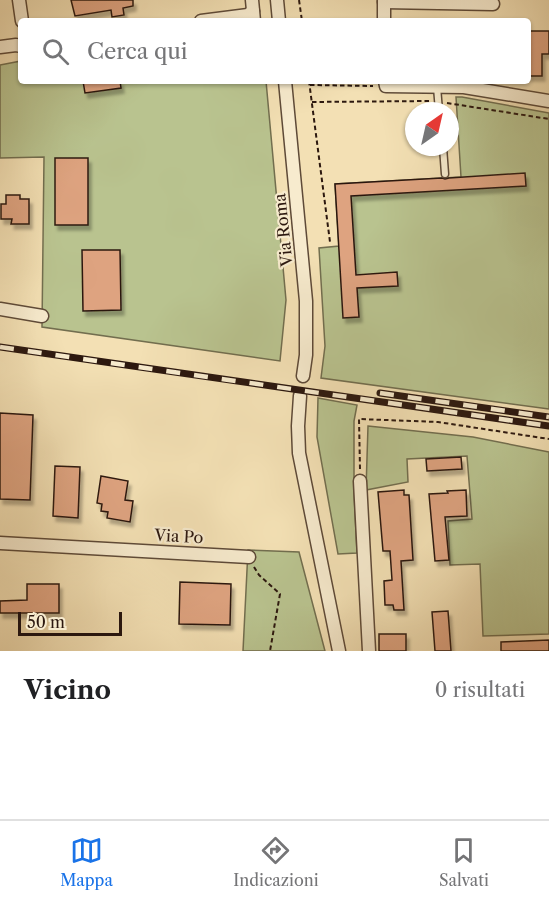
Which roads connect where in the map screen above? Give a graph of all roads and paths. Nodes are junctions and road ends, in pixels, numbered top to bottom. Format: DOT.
graph roads {
  1 [pos="19,0"];
  2 [pos="277,0"];
  3 [pos="299,0"];
  4 [pos="384,1"];
  5 [pos="493,4"];
  6 [pos="253,11"];
  7 [pos="22,18"];
  8 [pos="224,18"];
  9 [pos="279,18"];
  10 [pos="302,18"];
  11 [pos="384,18"];
  12 [pos="18,45"];
  13 [pos="0,47"];
  14 [pos="285,84"];
  15 [pos="310,84"];
  16 [pos="399,84"];
  17 [pos="437,87"];
  18 [pos="549,101"];
  19 [pos="439,102"];
  20 [pos="444,156"];
  21 [pos="445,174"];
  22 [pos="330,242"];
  23 [pos="0,309"];
  24 [pos="42,316"];
  25 [pos="303,376"];
  26 [pos="300,396"];
  27 [pos="549,439"];
  28 [pos="360,481"];
  29 [pos="0,543"];
  30 [pos="249,557"];
  31 [pos="270,651"];
  32 [pos="339,651"];
  33 [pos="369,651"];
  1 -- 7 [label="street"];
  2 -- 9 [label="street"];
  3 -- 10 [label="path"];
  4 -- 5 [label="street"];
  4 -- 11 [label="street"];
  6 -- 8 [label="street"];
  12 -- 13 [label="street"];
  14 -- 25 [label="street, Via Roma"];
  15 -- 22 [label="path"];
  16 -- 17 [label="street"];
  17 -- 18 [label="street"];
  17 -- 19 [label="lane"];
  20 -- 21 [label="lane"];
  23 -- 24 [label="street"];
  26 -- 32 [label="street"];
  27 -- 28 [label="path"];
  28 -- 33 [label="street"];
  29 -- 30 [label="street, Via Po"];
  30 -- 31 [label="path"];
}
